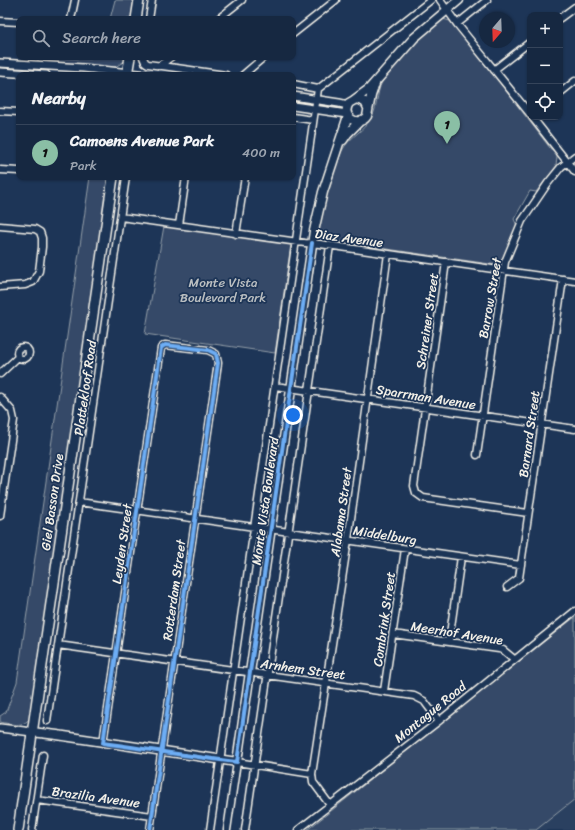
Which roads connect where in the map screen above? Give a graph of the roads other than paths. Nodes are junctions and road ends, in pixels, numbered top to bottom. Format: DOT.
graph roads {
  1 [pos="75,0"];
  2 [pos="139,0"];
  3 [pos="152,0"];
  4 [pos="242,0"];
  5 [pos="336,0"];
  6 [pos="431,0"];
  7 [pos="440,0"];
  8 [pos="459,0"];
  9 [pos="487,0"];
  10 [pos="575,7"];
  11 [pos="447,10"];
  12 [pos="72,16"];
  13 [pos="136,16"];
  14 [pos="149,16"];
  15 [pos="222,16"];
  16 [pos="563,16"];
  17 [pos="0,21"];
  18 [pos="16,22"];
  19 [pos="457,24"];
  20 [pos="296,32"];
  21 [pos="527,44"];
  22 [pos="130,60"];
  23 [pos="144,60"];
  24 [pos="166,60"];
  25 [pos="260,60"];
  26 [pos="0,63"];
  27 [pos="159,66"];
  28 [pos="494,70"];
  29 [pos="0,72"];
  30 [pos="105,72"];
  31 [pos="128,72"];
  32 [pos="204,72"];
  33 [pos="246,72"];
  34 [pos="16,73"];
  35 [pos="575,81"];
  36 [pos="375,82"];
  37 [pos="296,84"];
  38 [pos="318,88"];
  39 [pos="563,91"];
  40 [pos="296,97"];
  41 [pos="316,100"];
  42 [pos="296,106"];
  43 [pos="368,108"];
  44 [pos="314,109"];
  45 [pos="349,109"];
  46 [pos="527,110"];
  47 [pos="0,111"];
  48 [pos="16,112"];
  49 [pos="296,117"];
  50 [pos="313,120"];
  51 [pos="361,120"];
  52 [pos="534,120"];
  53 [pos="338,149"];
  54 [pos="575,156"];
  55 [pos="567,162"];
  56 [pos="0,170"];
  57 [pos="16,171"];
  58 [pos="575,172"];
  59 [pos="113,180"];
  60 [pos="126,180"];
  61 [pos="186,180"];
  62 [pos="245,180"];
  63 [pos="121,217"];
  64 [pos="179,225"];
  65 [pos="0,226"];
  66 [pos="236,234"];
  67 [pos="295,242"];
  68 [pos="312,243"];
  69 [pos="330,246"];
  70 [pos="388,254"];
  71 [pos="446,262"];
  72 [pos="504,271"];
  73 [pos="563,279"];
  74 [pos="575,281"];
  75 [pos="0,287"];
  76 [pos="161,348"];
  77 [pos="18,357"];
  78 [pos="0,374"];
  79 [pos="275,386"];
  80 [pos="291,388"];
  81 [pos="309,390"];
  82 [pos="0,397"];
  83 [pos="368,399"];
  84 [pos="425,407"];
  85 [pos="482,416"];
  86 [pos="541,424"];
  87 [pos="575,429"];
  88 [pos="477,455"];
  89 [pos="79,502"];
  90 [pos="137,510"];
  91 [pos="528,513"];
  92 [pos="0,516"];
  93 [pos="194,519"];
  94 [pos="254,527"];
  95 [pos="272,530"];
  96 [pos="288,532"];
  97 [pos="348,540"];
  98 [pos="405,549"];
  99 [pos="461,557"];
  100 [pos="521,565"];
  101 [pos="507,587"];
  102 [pos="575,610"];
  103 [pos="393,634"];
  104 [pos="449,641"];
  105 [pos="58,646"];
  106 [pos="116,653"];
  107 [pos="514,659"];
  108 [pos="174,661"];
  109 [pos="233,669"];
  110 [pos="250,672"];
  111 [pos="268,675"];
  112 [pos="326,684"];
  113 [pos="384,691"];
  114 [pos="47,721"];
  115 [pos="439,721"];
  116 [pos="0,728"];
  117 [pos="32,732"];
  118 [pos="103,743"];
  119 [pos="162,751"];
  120 [pos="43,755"];
  121 [pos="220,760"];
  122 [pos="237,762"];
  123 [pos="255,765"];
  124 [pos="312,774"];
  125 [pos="37,800"];
  126 [pos="330,805"];
  127 [pos="152,816"];
  128 [pos="18,830"];
  129 [pos="32,830"];
  130 [pos="150,830"];
  131 [pos="210,830"];
  132 [pos="227,830"];
  133 [pos="246,830"];
  134 [pos="298,830"];
  1 -- 12 [label="street"];
  2 -- 13 [label="main road"];
  3 -- 14 [label="street"];
  4 -- 15 [label="street"];
  5 -- 20 [label="street"];
  6 -- 38 [label="street"];
  7 -- 11 [label="street"];
  8 -- 11 [label="main road"];
  9 -- 19 [label="street"];
  10 -- 16 [label="street"];
  11 -- 19 [label="street"];
  11 -- 36 [label="main road"];
  17 -- 18 [label="street"];
  19 -- 28 [label="street"];
  21 -- 28 [label="street"];
  22 -- 31 [label="main road"];
  23 -- 27 [label="street"];
  24 -- 27 [label="street"];
  25 -- 33 [label="street"];
  26 -- 30 [label="street"];
  27 -- 32 [label="street"];
  28 -- 46 [label="street"];
  29 -- 34 [label="street"];
  35 -- 39 [label="street"];
  36 -- 43 [label="main road"];
  36 -- 45 [label="main road"];
  37 -- 38 [label="street"];
  38 -- 41 [label="street, Monte Vista Boulevard"];
  40 -- 41 [label="street"];
  41 -- 44 [label="street, Monte Vista Boulevard"];
  41 -- 45 [label="street"];
  42 -- 44 [label="street"];
  43 -- 45 [label="main road"];
  43 -- 51 [label="main road"];
  44 -- 45 [label="street"];
  44 -- 50 [label="street, Monte Vista Boulevard"];
  45 -- 51 [label="main road"];
  45 -- 53 [label="main road, Monte Vista Boulevard"];
  47 -- 48 [label="street"];
  49 -- 50 [label="street"];
  50 -- 67 [label="street, Monte Vista Boulevard"];
  51 -- 53 [label="main road, Monte Vista Boulevard"];
  52 -- 55 [label="street"];
  53 -- 68 [label="main road, Monte Vista Boulevard"];
  54 -- 55 [label="street, Barrow Street"];
  55 -- 58 [label="street"];
  55 -- 72 [label="street, Barrow Street"];
  56 -- 57 [label="street"];
  59 -- 117 [label="main road, Giel Basson Drive"];
  60 -- 63 [label="street, Plattekloof Road"];
  61 -- 64 [label="street"];
  62 -- 66 [label="street"];
  63 -- 64 [label="street, Diaz Avenue"];
  63 -- 89 [label="street, Plattekloof Road"];
  64 -- 66 [label="street, Diaz Avenue"];
  65 -- 75 [label="street"];
  66 -- 67 [label="street, Diaz Avenue"];
  67 -- 68 [label="street, Diaz Avenue"];
  67 -- 79 [label="street, Monte Vista Boulevard"];
  68 -- 69 [label="street, Diaz Avenue"];
  68 -- 80 [label="main road, Monte Vista Boulevard"];
  69 -- 70 [label="street, Diaz Avenue"];
  69 -- 81 [label="street, Monte Vista Boulevard"];
  70 -- 71 [label="street, Diaz Avenue"];
  70 -- 83 [label="street, Alabama Street"];
  71 -- 72 [label="street, Diaz Avenue"];
  71 -- 84 [label="street, Schreiner Street"];
  72 -- 73 [label="street, Diaz Avenue"];
  72 -- 85 [label="street, Barrow Street"];
  73 -- 74 [label="street, Diaz Avenue"];
  73 -- 86 [label="street, Barnard Street"];
  76 -- 90 [label="street, Leyden Street"];
  76 -- 93 [label="street, Rotterdam Street"];
  77 -- 78 [label="street"];
  79 -- 80 [label="street, Sparrman Avenue"];
  79 -- 94 [label="street, Monte Vista Boulevard"];
  80 -- 81 [label="street, Sparrman Avenue"];
  80 -- 95 [label="main road, Monte Vista Boulevard"];
  81 -- 83 [label="street, Sparrman Avenue"];
  81 -- 96 [label="street, Monte Vista Boulevard"];
  82 -- 92 [label="street"];
  83 -- 84 [label="street, Sparrman Avenue"];
  83 -- 97 [label="street, Alabama Street"];
  84 -- 85 [label="street, Sparrman Avenue"];
  84 -- 91 [label="street, Schreiner Street"];
  85 -- 86 [label="street, Sparrman Avenue"];
  85 -- 88 [label="street, Barrow Street"];
  86 -- 87 [label="street, Sparrman Avenue"];
  86 -- 91 [label="street, Barnard Street"];
  89 -- 90 [label="street, Middelburg"];
  89 -- 105 [label="street, Plattekloof Road"];
  90 -- 93 [label="street, Middelburg"];
  90 -- 106 [label="street, Leyden Street"];
  91 -- 100 [label="street, Barnard Street"];
  93 -- 94 [label="street, Middelburg"];
  93 -- 108 [label="street, Rotterdam Street"];
  94 -- 95 [label="street, Middelburg"];
  94 -- 109 [label="street, Monte Vista Boulevard"];
  95 -- 96 [label="street, Middelburg"];
  95 -- 110 [label="main road, Monte Vista Boulevard"];
  96 -- 97 [label="street, Middelburg"];
  96 -- 111 [label="street, Monte Vista Boulevard"];
  97 -- 98 [label="street, Middelburg"];
  97 -- 112 [label="street, Alabama Street"];
  98 -- 99 [label="street, Middelburg"];
  98 -- 103 [label="street, Combrink Street"];
  99 -- 100 [label="street, Middelburg"];
  99 -- 104 [label="street"];
  100 -- 101 [label="street, Barnard Street"];
  102 -- 107 [label="street, Montague Road"];
  103 -- 104 [label="street, Meerhof Avenue"];
  103 -- 113 [label="street, Combrink Street"];
  104 -- 107 [label="street, Meerhof Avenue"];
  105 -- 106 [label="street, Arnhem Street"];
  105 -- 114 [label="street, Plattekloof Road"];
  106 -- 108 [label="street, Arnhem Street"];
  106 -- 118 [label="street, Leyden Street"];
  107 -- 115 [label="street, Montague Road"];
  108 -- 109 [label="street, Arnhem Street"];
  108 -- 119 [label="street, Rotterdam Street"];
  109 -- 110 [label="street, Arnhem Street"];
  109 -- 121 [label="street, Monte Vista Boulevard"];
  110 -- 111 [label="street, Arnhem Street"];
  110 -- 122 [label="main road, Monte Vista Boulevard"];
  111 -- 112 [label="street, Arnhem Street"];
  111 -- 123 [label="street, Monte Vista Boulevard"];
  112 -- 113 [label="street, Arnhem Street"];
  112 -- 124 [label="street, Alabama Street"];
  113 -- 115 [label="street, Arnhem Street"];
  115 -- 126 [label="street, Montague Road"];
  116 -- 117 [label="street"];
  117 -- 118 [label="main road"];
  117 -- 128 [label="main road, Giel Basson Drive"];
  118 -- 119 [label="main road"];
  119 -- 121 [label="main road"];
  119 -- 127 [label="street, Rotterdam Street"];
  120 -- 125 [label="street"];
  121 -- 122 [label="main road"];
  121 -- 131 [label="street, Monte Vista Boulevard"];
  122 -- 123 [label="street"];
  122 -- 132 [label="street, Monte Vista Boulevard"];
  123 -- 124 [label="street"];
  123 -- 133 [label="street, Monte Vista Boulevard"];
  124 -- 126 [label="street"];
  125 -- 127 [label="street, Brazilia Avenue"];
  125 -- 129 [label="street"];
  126 -- 134 [label="street, Montague Road"];
  127 -- 130 [label="street, Rotterdam Street"];
}
